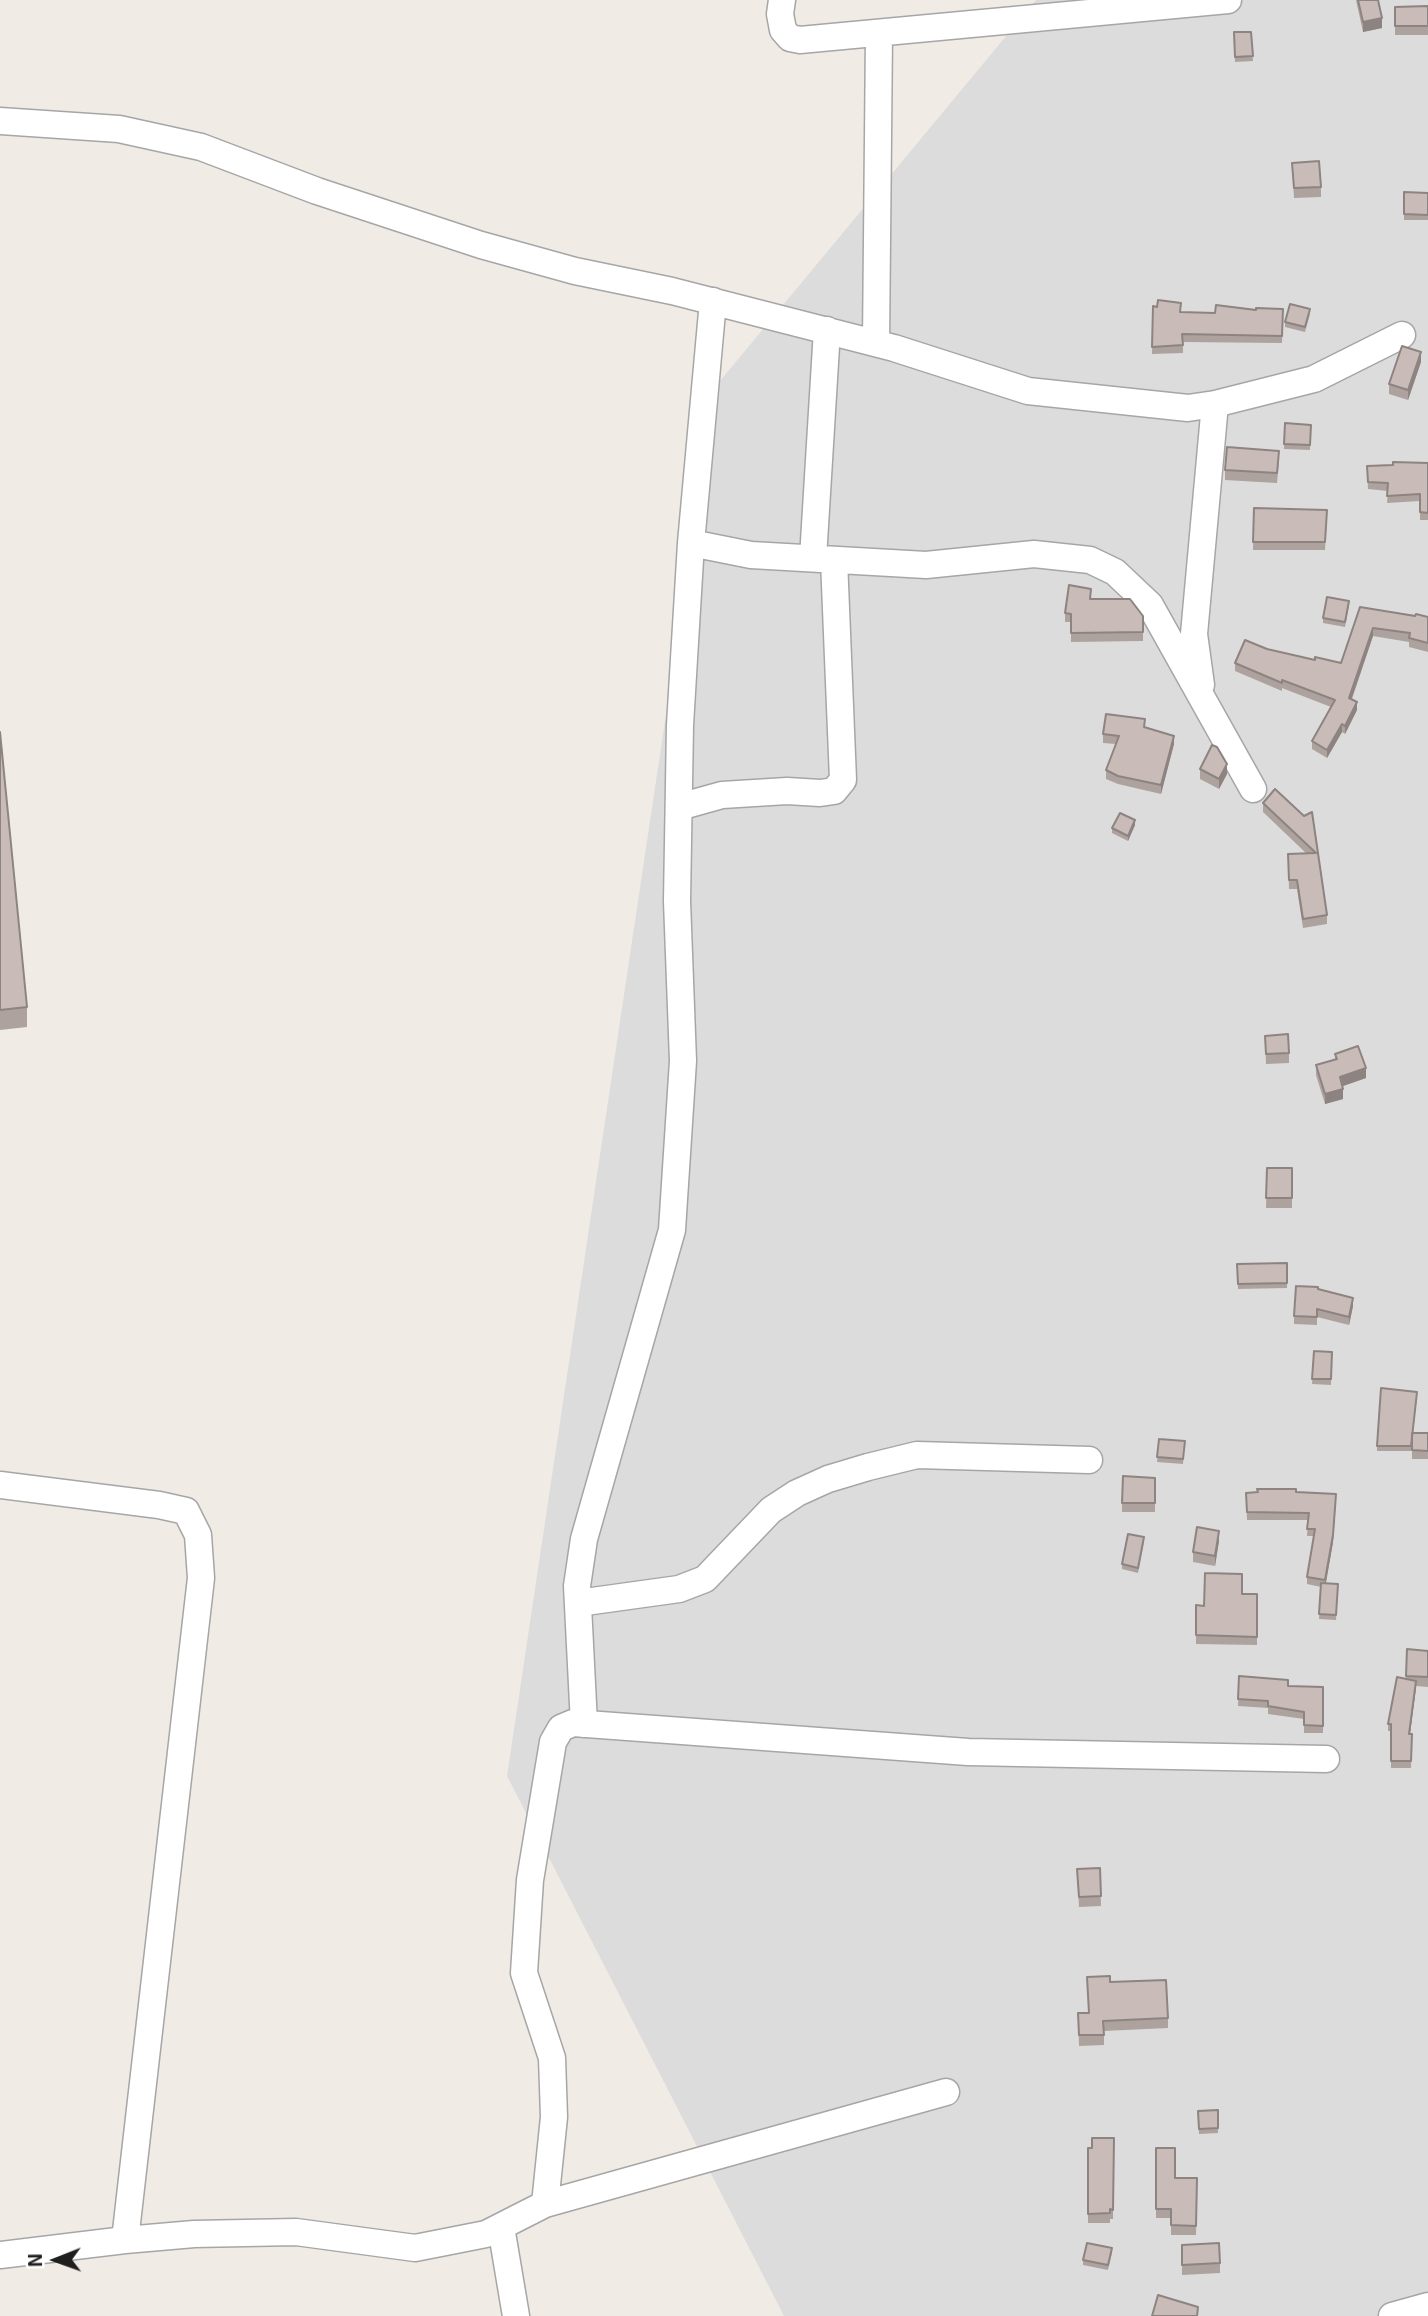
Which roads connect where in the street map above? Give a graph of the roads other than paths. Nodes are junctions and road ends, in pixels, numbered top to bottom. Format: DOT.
graph roads {
  1 [pos="782,0"];
  2 [pos="1228,0"];
  3 [pos="879,34"];
  4 [pos="0,121"];
  5 [pos="713,301"];
  6 [pos="827,330"];
  7 [pos="1402,335"];
  8 [pos="876,343"];
  9 [pos="1215,404"];
  10 [pos="691,543"];
  11 [pos="823,559"];
  12 [pos="1203,701"];
  13 [pos="1253,789"];
  14 [pos="679,807"];
  15 [pos="1089,1460"];
  16 [pos="0,1485"];
  17 [pos="578,1603"];
  18 [pos="584,1724"];
  19 [pos="1326,1759"];
  20 [pos="946,2092"];
  21 [pos="545,2204"];
  22 [pos="501,2227"];
  23 [pos="125,2239"];
  24 [pos="0,2255"];
  25 [pos="1428,2305"];
  26 [pos="516,2316"];
  27 [pos="1392,2316"];
  1 -- 3 [label="street"];
  2 -- 3 [label="street"];
  3 -- 8 [label="street"];
  4 -- 5 [label="street"];
  5 -- 6 [label="street"];
  5 -- 10 [label="street"];
  6 -- 8 [label="street"];
  6 -- 11 [label="street"];
  7 -- 9 [label="street"];
  8 -- 9 [label="street"];
  9 -- 12 [label="street"];
  10 -- 11 [label="street"];
  10 -- 14 [label="street"];
  11 -- 12 [label="street"];
  11 -- 14 [label="street"];
  12 -- 13 [label="street"];
  14 -- 17 [label="street"];
  15 -- 17 [label="street"];
  16 -- 23 [label="street"];
  17 -- 18 [label="street"];
  18 -- 19 [label="street"];
  18 -- 21 [label="street"];
  20 -- 21 [label="street"];
  21 -- 22 [label="street"];
  22 -- 23 [label="street"];
  22 -- 26 [label="street"];
  23 -- 24 [label="street"];
  25 -- 27 [label="street"];
}
